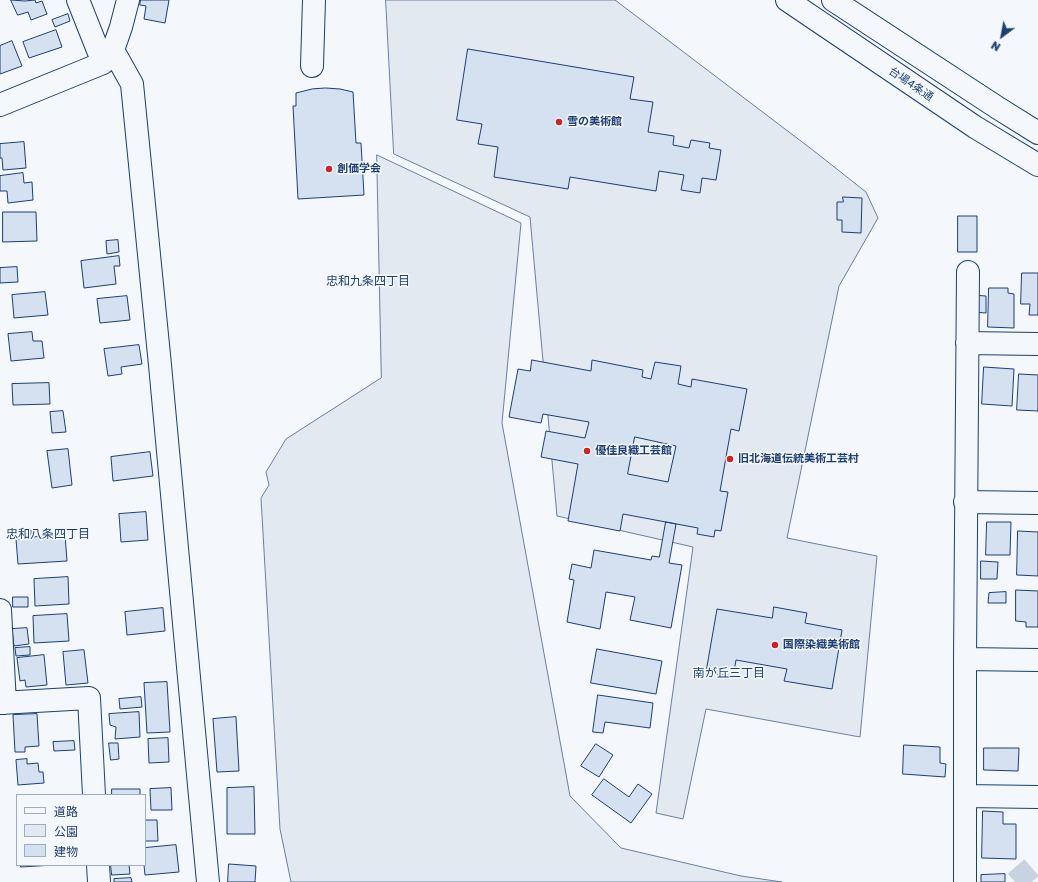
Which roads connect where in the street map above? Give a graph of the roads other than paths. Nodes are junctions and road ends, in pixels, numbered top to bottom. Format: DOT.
graph roads {
  1 [pos="78,0"];
  2 [pos="128,0"];
  3 [pos="314,0"];
  4 [pos="787,0"];
  5 [pos="833,0"];
  6 [pos="108,57"];
  7 [pos="312,66"];
  8 [pos="0,105"];
  9 [pos="1038,133"];
  10 [pos="1038,165"];
  11 [pos="968,272"];
  12 [pos="967,343"];
  13 [pos="1038,344"];
  14 [pos="965,502"];
  15 [pos="1038,503"];
  16 [pos="0,610"];
  17 [pos="965,660"];
  18 [pos="1038,660"];
  19 [pos="3,703"];
  20 [pos="94,794"];
  21 [pos="966,796"];
  22 [pos="1038,797"];
  23 [pos="98,866"];
  24 [pos="99,882"];
  25 [pos="208,882"];
  26 [pos="966,882"];
  1 -- 6 [label="main road"];
  2 -- 6 [label="main road"];
  3 -- 7 [label="main road"];
  4 -- 10 [label="main road, 台場4条通"];
  5 -- 9 [label="main road"];
  6 -- 8 [label="main road"];
  6 -- 25 [label="main road"];
  11 -- 12 [label="main road"];
  12 -- 13 [label="main road"];
  12 -- 14 [label="main road"];
  14 -- 15 [label="main road"];
  14 -- 17 [label="main road"];
  16 -- 19 [label="main road"];
  17 -- 18 [label="main road"];
  17 -- 21 [label="main road"];
  19 -- 20 [label="main road"];
  21 -- 22 [label="main road"];
  21 -- 26 [label="main road"];
  23 -- 24 [label="main road"];
}
